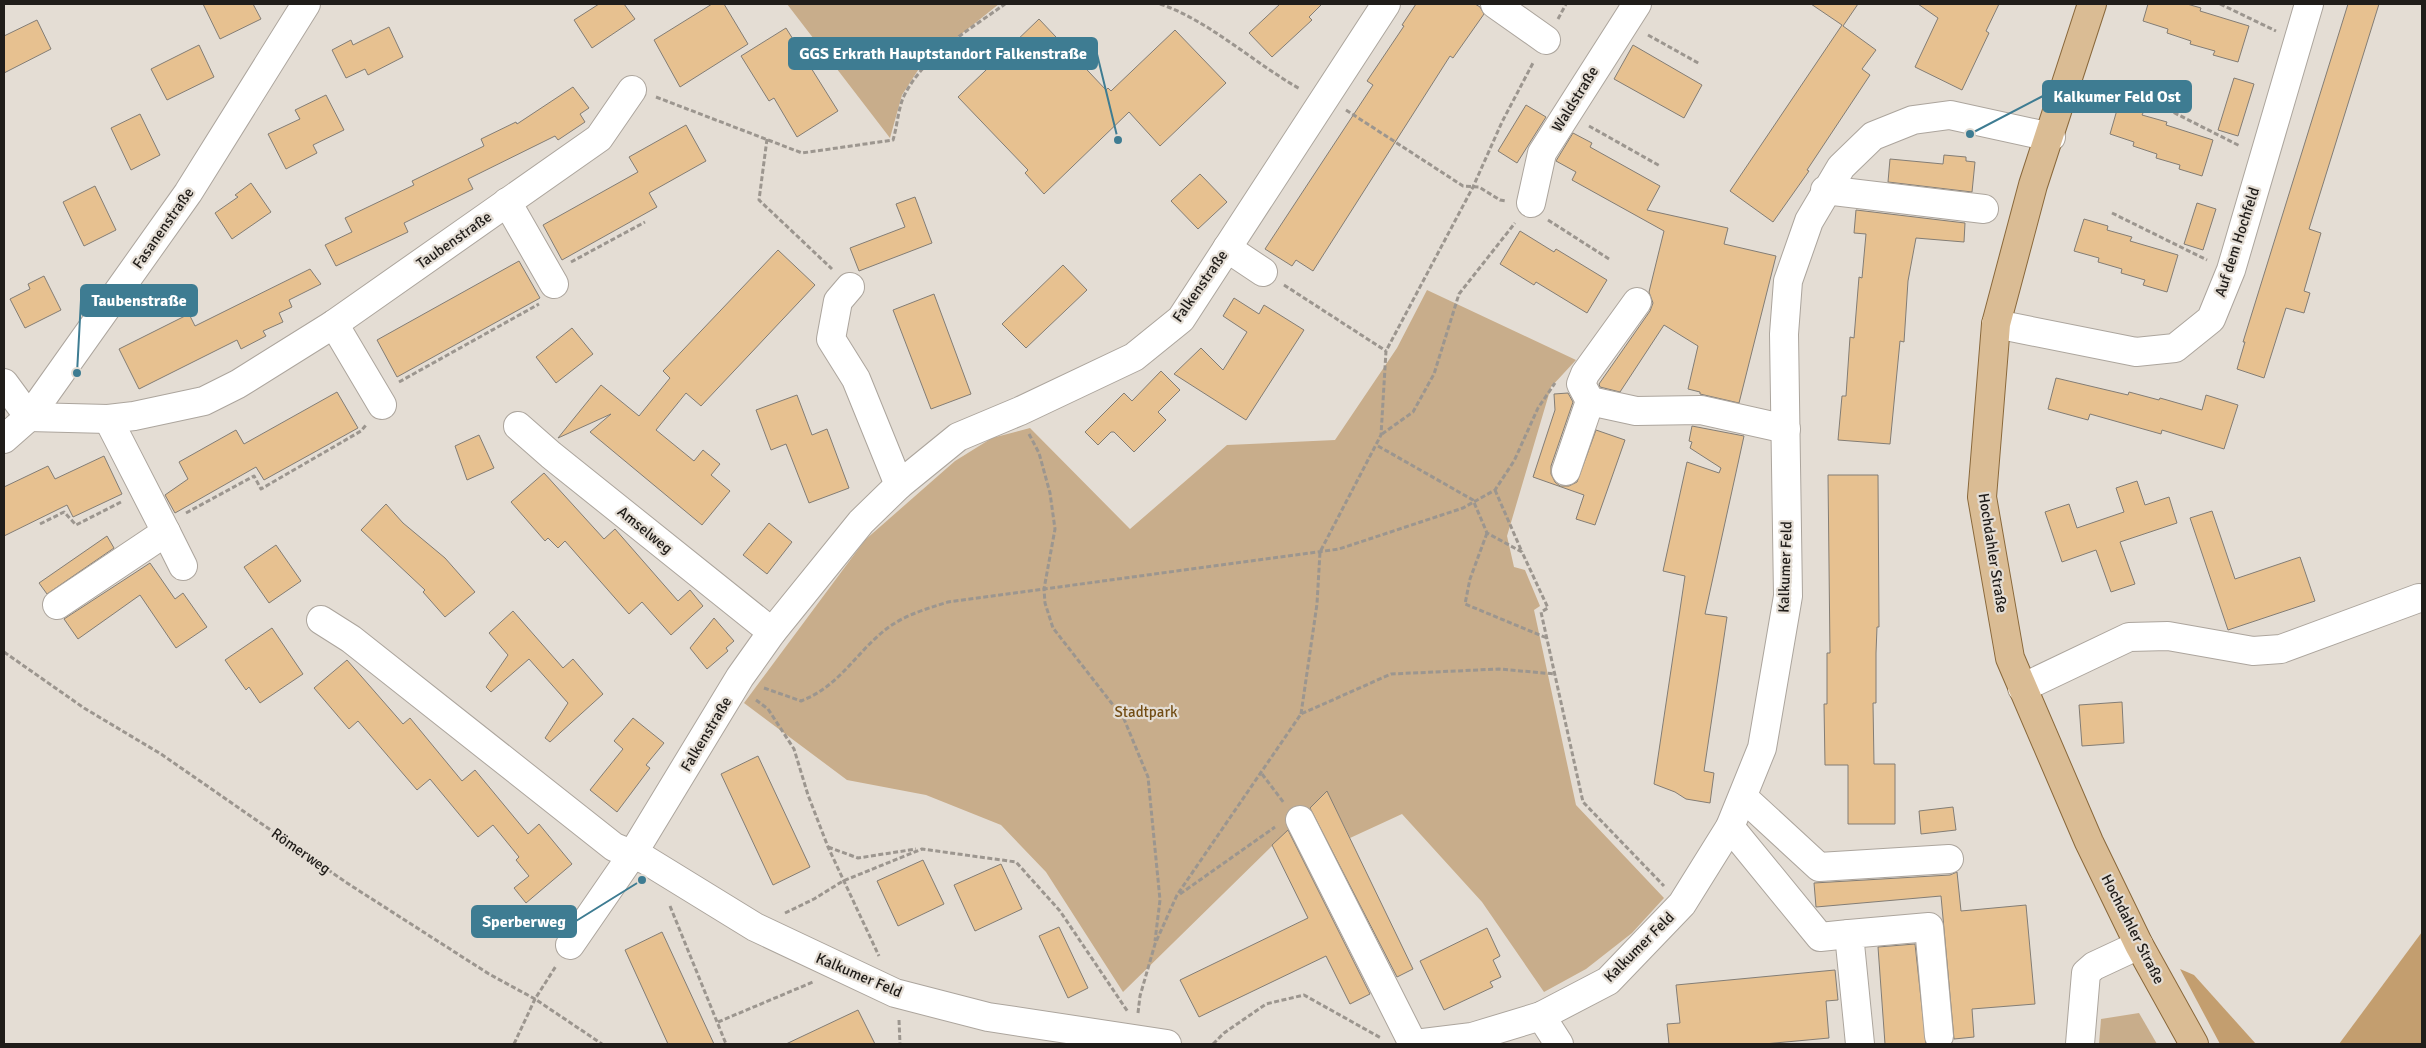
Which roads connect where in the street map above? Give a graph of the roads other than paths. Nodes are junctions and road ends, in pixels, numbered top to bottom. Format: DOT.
graph roads {
  1 [pos="306,4"];
  2 [pos="1386,4"];
  3 [pos="1495,4"];
  4 [pos="2092,4"];
  5 [pos="2309,4"];
  6 [pos="1630,12"];
  7 [pos="1546,40"];
  8 [pos="632,90"];
  9 [pos="2051,137"];
  10 [pos="1825,190"];
  11 [pos="508,202"];
  12 [pos="1531,202"];
  13 [pos="1984,209"];
  14 [pos="1227,248"];
  15 [pos="1263,272"];
  16 [pos="551,279"];
  17 [pos="850,287"];
  18 [pos="1637,302"];
  19 [pos="334,324"];
  20 [pos="1996,324"];
  21 [pos="4,383"];
  22 [pos="1586,393"];
  23 [pos="379,400"];
  24 [pos="29,417"];
  25 [pos="108,419"];
  26 [pos="518,426"];
  27 [pos="1786,429"];
  28 [pos="4,439"];
  29 [pos="1566,471"];
  30 [pos="899,485"];
  31 [pos="164,529"];
  32 [pos="183,566"];
  33 [pos="2419,598"];
  34 [pos="57,605"];
  35 [pos="321,620"];
  36 [pos="772,632"];
  37 [pos="2022,688"];
  38 [pos="1743,797"];
  39 [pos="1297,817"];
  40 [pos="1730,827"];
  41 [pos="1949,859"];
  42 [pos="643,860"];
  43 [pos="1849,934"];
  44 [pos="570,945"];
  45 [pos="2139,945"];
  46 [pos="1541,1016"];
  47 [pos="1939,1036"];
  48 [pos="1167,1044"];
  49 [pos="1414,1044"];
  50 [pos="1559,1044"];
  51 [pos="1860,1044"];
  52 [pos="2080,1044"];
  53 [pos="2194,1044"];
  1 -- 24 [label="street, Fasanenstraße"];
  2 -- 14 [label="street, Falkenstraße"];
  3 -- 7 [label="street"];
  4 -- 9 [label="main road, Hochdahler Straße"];
  5 -- 20 [label="street, Auf dem Hochfeld"];
  6 -- 12 [label="street, Waldstraße"];
  8 -- 11 [label="street, Taubenstraße"];
  9 -- 10 [label="street, Kalkumer Feld"];
  9 -- 20 [label="main road, Hochdahler Straße"];
  10 -- 13 [label="street"];
  10 -- 27 [label="street, Kalkumer Feld"];
  11 -- 16 [label="street"];
  11 -- 19 [label="street, Taubenstraße"];
  14 -- 15 [label="street"];
  14 -- 30 [label="street, Falkenstraße"];
  17 -- 30 [label="street"];
  18 -- 22 [label="street"];
  19 -- 23 [label="street"];
  19 -- 25 [label="street, Taubenstraße"];
  20 -- 37 [label="main road, Hochdahler Straße"];
  21 -- 24 [label="street"];
  22 -- 27 [label="street"];
  22 -- 29 [label="street"];
  24 -- 25 [label="street, Taubenstraße"];
  24 -- 28 [label="street, Fasanenstraße"];
  25 -- 31 [label="street"];
  26 -- 36 [label="street, Amselweg"];
  27 -- 38 [label="street, Kalkumer Feld"];
  30 -- 36 [label="street, Falkenstraße"];
  31 -- 32 [label="street"];
  31 -- 34 [label="street"];
  33 -- 37 [label="street"];
  35 -- 42 [label="street, Kalkumer Feld"];
  36 -- 42 [label="street, Falkenstraße"];
  37 -- 45 [label="main road, Hochdahler Straße"];
  38 -- 40 [label="street, Kalkumer Feld"];
  38 -- 41 [label="street"];
  39 -- 49 [label="street"];
  40 -- 43 [label="street"];
  40 -- 46 [label="street, Kalkumer Feld"];
  42 -- 44 [label="street, Falkenstraße"];
  42 -- 48 [label="street, Kalkumer Feld"];
  43 -- 47 [label="street"];
  43 -- 51 [label="street"];
  45 -- 52 [label="street"];
  45 -- 53 [label="main road, Hochdahler Straße"];
  46 -- 49 [label="street, Kalkumer Feld"];
  46 -- 50 [label="street"];
}
